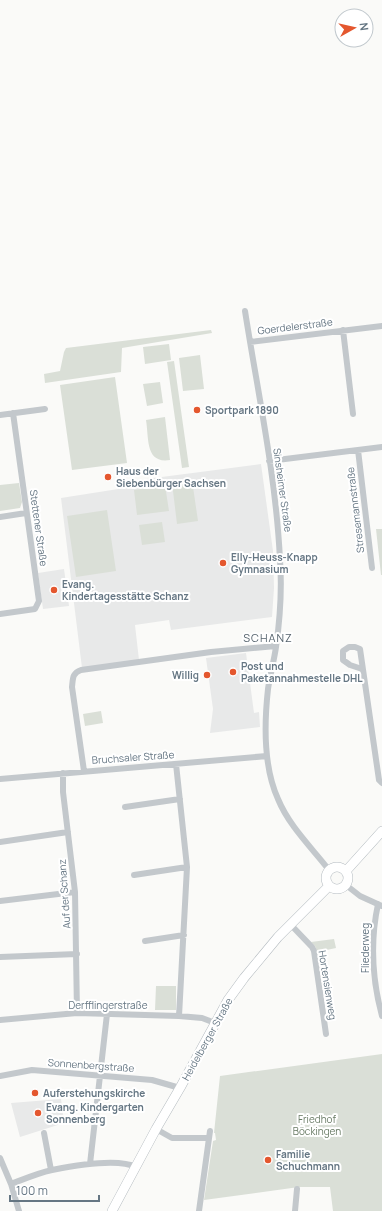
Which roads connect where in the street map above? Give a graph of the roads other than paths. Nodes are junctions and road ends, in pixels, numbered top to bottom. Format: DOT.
graph roads {
  1 [pos="245,311"];
  2 [pos="382,326"];
  3 [pos="343,330"];
  4 [pos="250,342"];
  5 [pos="45,409"];
  6 [pos="13,413"];
  7 [pos="353,414"];
  8 [pos="0,415"];
  9 [pos="382,447"];
  10 [pos="358,450"];
  11 [pos="269,461"];
  12 [pos="26,513"];
  13 [pos="0,517"];
  14 [pos="372,568"];
  15 [pos="0,614"];
  16 [pos="276,646"];
  17 [pos="362,669"];
  18 [pos="267,756"];
  19 [pos="176,764"];
  20 [pos="84,771"];
  21 [pos="63,773"];
  22 [pos="0,779"];
  23 [pos="382,783"];
  24 [pos="180,799"];
  25 [pos="125,807"];
  26 [pos="382,831"];
  27 [pos="68,832"];
  28 [pos="0,842"];
  29 [pos="187,867"];
  30 [pos="329,870"];
  31 [pos="346,871"];
  32 [pos="134,875"];
  33 [pos="346,885"];
  34 [pos="329,886"];
  35 [pos="75,892"];
  36 [pos="0,901"];
  37 [pos="380,905"];
  38 [pos="291,925"];
  39 [pos="184,935"];
  40 [pos="145,941"];
  41 [pos="77,954"];
  42 [pos="0,957"];
  43 [pos="77,1013"];
  44 [pos="107,1014"];
  45 [pos="179,1016"];
  46 [pos="382,1016"];
  47 [pos="0,1020"];
  48 [pos="215,1023"];
  49 [pos="326,1034"];
  50 [pos="100,1075"];
  51 [pos="0,1076"];
  52 [pos="180,1088"];
  53 [pos="156,1129"];
  54 [pos="210,1131"];
  55 [pos="44,1133"];
  56 [pos="209,1138"];
  57 [pos="0,1158"];
  58 [pos="90,1164"];
  59 [pos="136,1167"];
  60 [pos="51,1170"];
  61 [pos="11,1184"];
  62 [pos="297,1189"];
  63 [pos="19,1211"];
  64 [pos="112,1211"];
  65 [pos="199,1211"];
  66 [pos="296,1211"];
  1 -- 4 [label="street, Sinsheimer Straße"];
  2 -- 3 [label="street, Goerdelerstraße"];
  3 -- 4 [label="street, Goerdelerstraße"];
  3 -- 7 [label="street, Goerdelerstraße"];
  4 -- 11 [label="street, Sinsheimer Straße"];
  5 -- 6 [label="street"];
  6 -- 8 [label="street"];
  6 -- 12 [label="street, Stettener Straße"];
  9 -- 10 [label="street"];
  10 -- 11 [label="street"];
  10 -- 14 [label="street, Stresemannstraße"];
  11 -- 16 [label="street, Sinsheimer Straße"];
  12 -- 13 [label="street"];
  12 -- 15 [label="street, Stettener Straße"];
  16 -- 18 [label="street, Sinsheimer Straße"];
  16 -- 20 [label="street"];
  17 -- 23 [label="street"];
  18 -- 19 [label="street, Bruchsaler Straße"];
  18 -- 30 [label="street, Sinsheimer Straße"];
  19 -- 20 [label="street, Bruchsaler Straße"];
  19 -- 24 [label="street"];
  20 -- 21 [label="street, Bruchsaler Straße"];
  21 -- 22 [label="street, Bruchsaler Straße"];
  21 -- 27 [label="street, Auf der Schanz"];
  24 -- 25 [label="street"];
  24 -- 29 [label="street"];
  26 -- 31 [label="main road"];
  27 -- 28 [label="street"];
  27 -- 35 [label="street, Auf der Schanz"];
  29 -- 32 [label="street"];
  29 -- 39 [label="street"];
  30 -- 31 [label="main road"];
  30 -- 34 [label="main road"];
  31 -- 33 [label="main road"];
  33 -- 34 [label="main road"];
  33 -- 37 [label="street"];
  34 -- 38 [label="main road, Heidelberger Straße"];
  35 -- 36 [label="street"];
  35 -- 41 [label="street, Auf der Schanz"];
  37 -- 46 [label="street, Fliederweg"];
  38 -- 48 [label="main road, Heidelberger Straße"];
  38 -- 49 [label="street, Hortensienweg"];
  39 -- 40 [label="street"];
  39 -- 45 [label="street"];
  41 -- 42 [label="street"];
  41 -- 43 [label="street, Auf der Schanz"];
  43 -- 44 [label="street, Derfflingerstraße"];
  43 -- 47 [label="street, Derfflingerstraße"];
  44 -- 45 [label="street, Derfflingerstraße"];
  44 -- 50 [label="street"];
  45 -- 48 [label="street, Derfflingerstraße"];
  48 -- 52 [label="main road, Heidelberger Straße"];
  50 -- 51 [label="street, Sonnenbergstraße"];
  50 -- 52 [label="street, Sonnenbergstraße"];
  50 -- 58 [label="street"];
  52 -- 53 [label="main road, Heidelberger Straße"];
  53 -- 56 [label="street"];
  53 -- 59 [label="main road, Heidelberger Straße"];
  54 -- 56 [label="street"];
  55 -- 60 [label="street"];
  56 -- 65 [label="street"];
  57 -- 61 [label="street"];
  58 -- 59 [label="street"];
  58 -- 60 [label="street"];
  59 -- 64 [label="main road, Heidelberger Straße"];
  60 -- 61 [label="street"];
  61 -- 63 [label="street"];
  62 -- 66 [label="street"];
}
